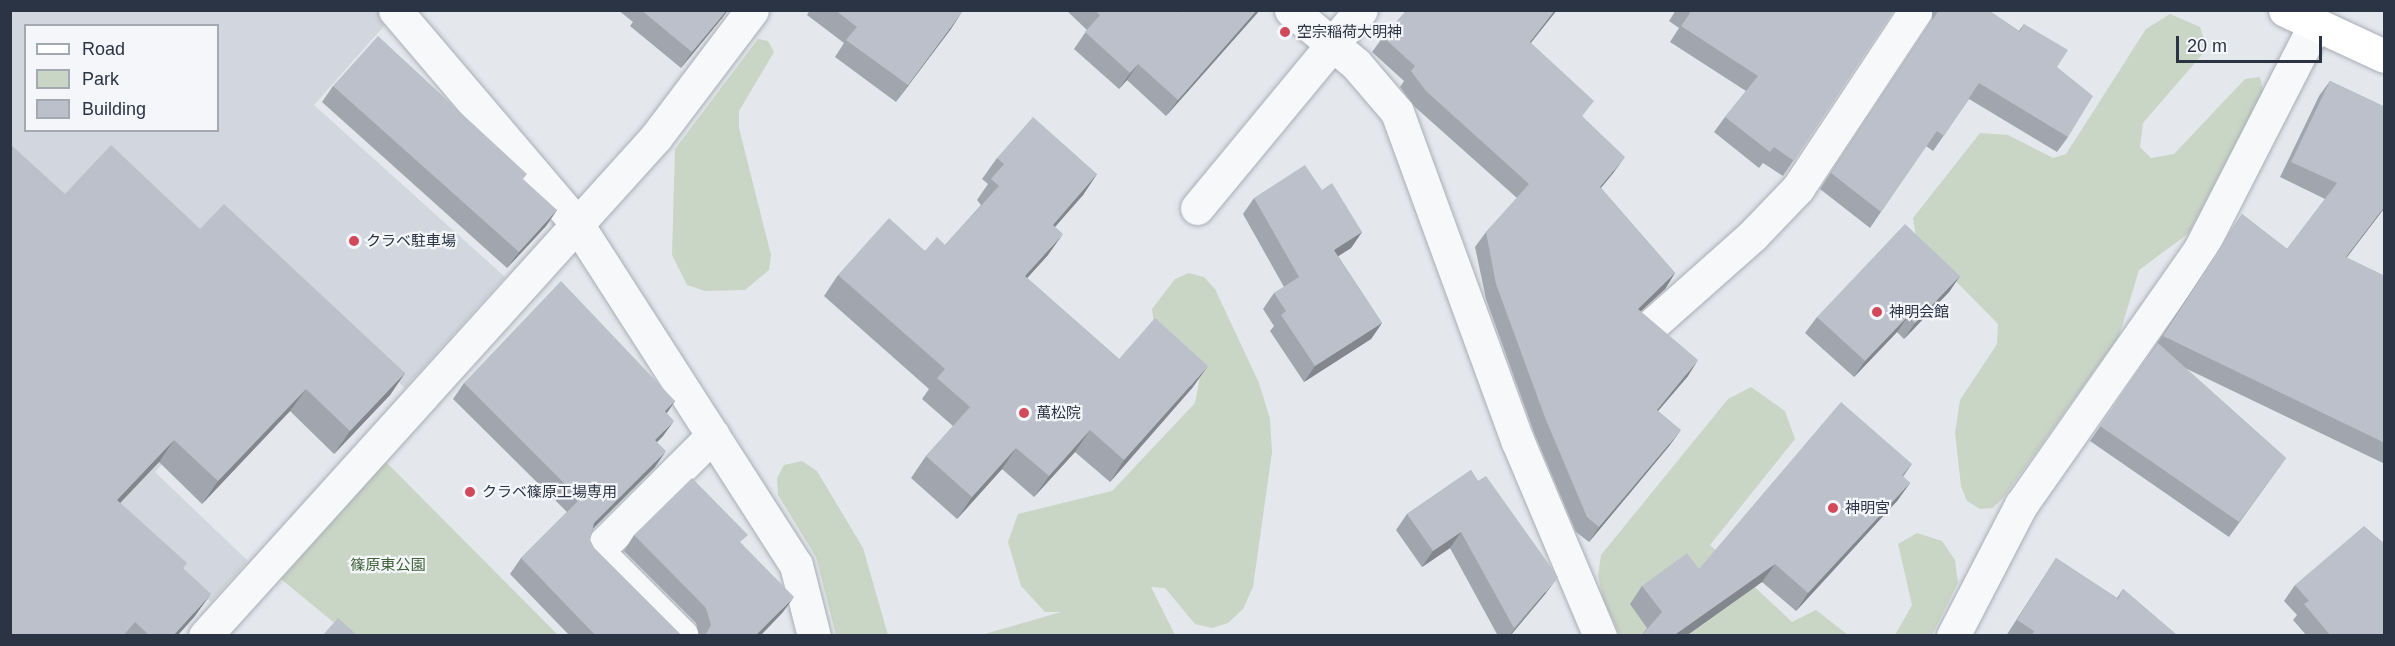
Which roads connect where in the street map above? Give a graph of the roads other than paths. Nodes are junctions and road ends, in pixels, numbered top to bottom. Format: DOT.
graph roads {
  1 [pos="395,10"];
  2 [pos="752,10"];
  3 [pos="1291,10"];
  4 [pos="1360,10"];
  5 [pos="1916,10"];
  6 [pos="2285,10"];
  7 [pos="2315,24"];
  8 [pos="1332,45"];
  9 [pos="2385,56"];
  10 [pos="1197,208"];
  11 [pos="577,224"];
  12 [pos="1654,323"];
  13 [pos="714,435"];
  14 [pos="205,636"];
  15 [pos="682,636"];
  16 [pos="814,636"];
  17 [pos="1600,636"];
  18 [pos="1953,636"];
  1 -- 11 [label="street"];
  2 -- 11 [label="street"];
  3 -- 8 [label="street"];
  4 -- 8 [label="street"];
  5 -- 12 [label="street"];
  6 -- 7 [label="main road"];
  7 -- 9 [label="main road"];
  7 -- 18 [label="street"];
  8 -- 10 [label="street"];
  8 -- 17 [label="street"];
  11 -- 13 [label="street"];
  11 -- 14 [label="street"];
  13 -- 15 [label="street"];
  13 -- 16 [label="street"];
}
